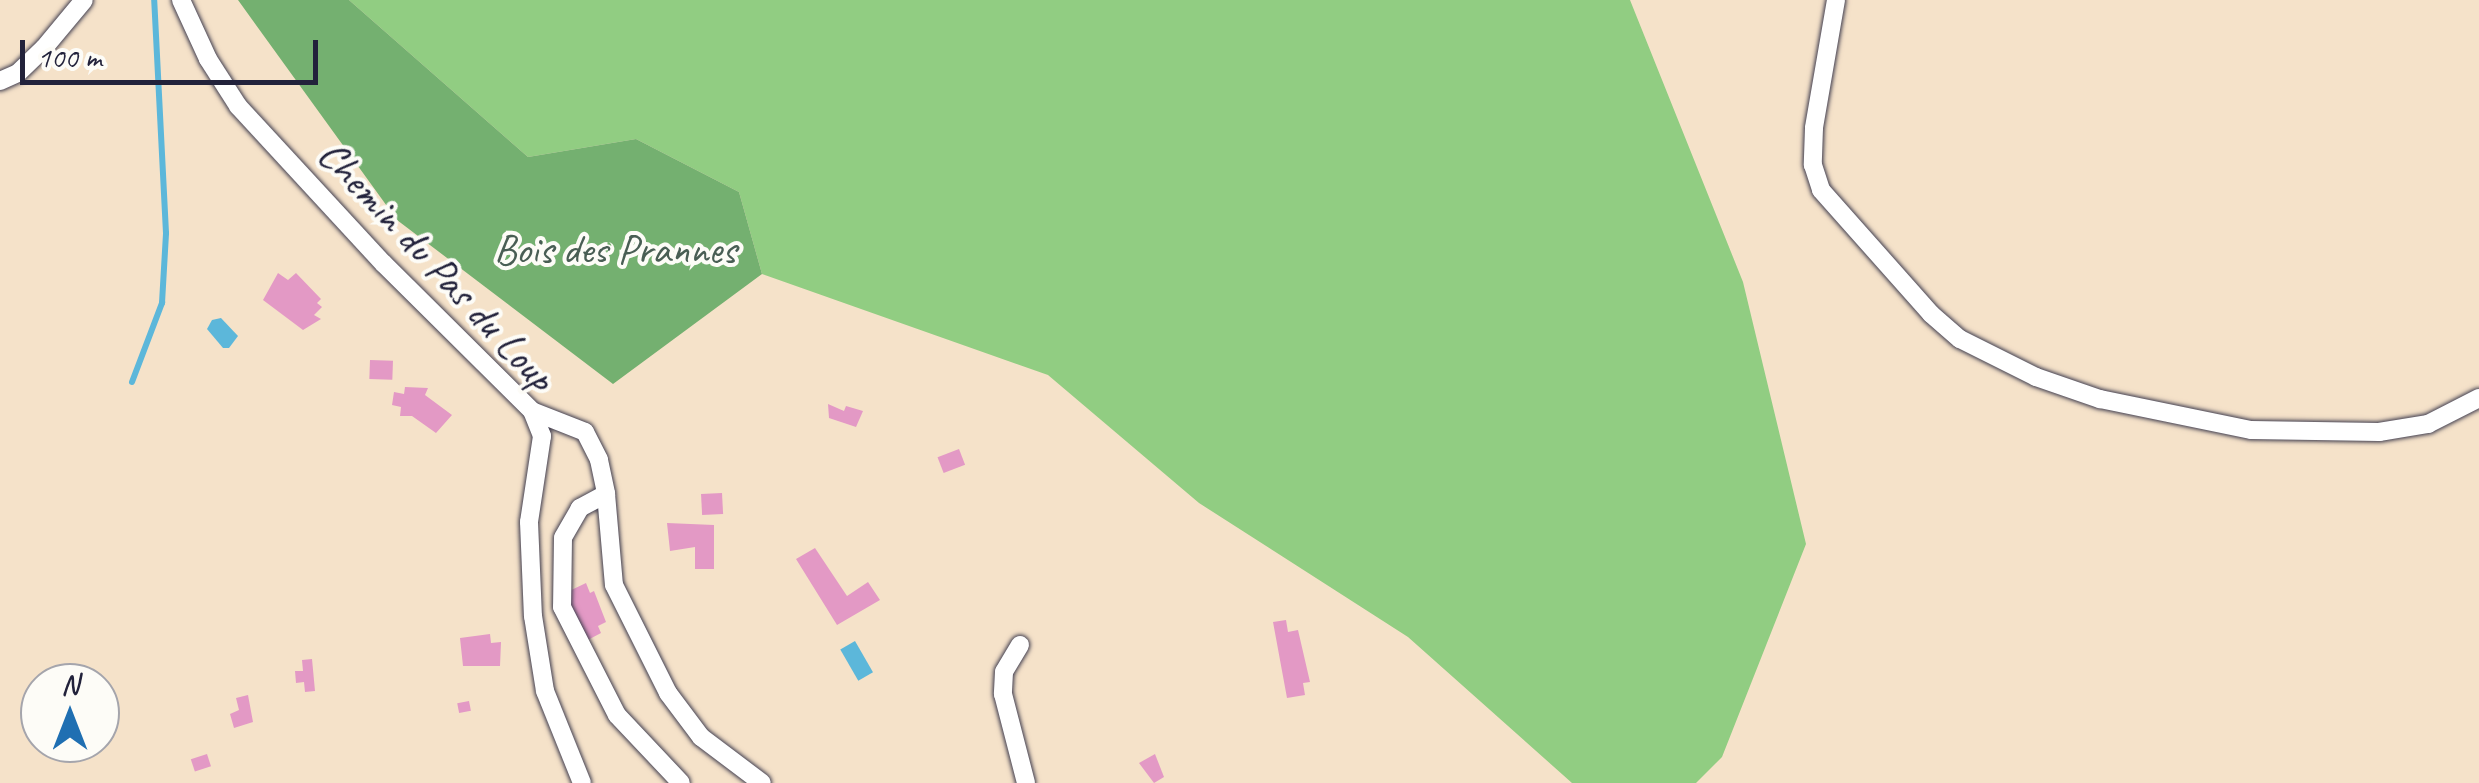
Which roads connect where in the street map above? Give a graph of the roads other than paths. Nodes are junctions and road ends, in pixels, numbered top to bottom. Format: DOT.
graph roads {
  1 [pos="84,0"];
  2 [pos="182,0"];
  3 [pos="1836,0"];
  4 [pos="0,81"];
  5 [pos="2479,398"];
  6 [pos="532,411"];
  7 [pos="606,494"];
  8 [pos="1020,645"];
  9 [pos="582,783"];
  10 [pos="682,783"];
  11 [pos="762,783"];
  12 [pos="1026,783"];
  1 -- 4 [label="street"];
  2 -- 6 [label="street, Chemin du Pas du Loup"];
  3 -- 5 [label="street"];
  6 -- 7 [label="street"];
  6 -- 9 [label="street, Chemin du Pas du Loup"];
  7 -- 10 [label="street"];
  7 -- 11 [label="street"];
  8 -- 12 [label="street"];
}
